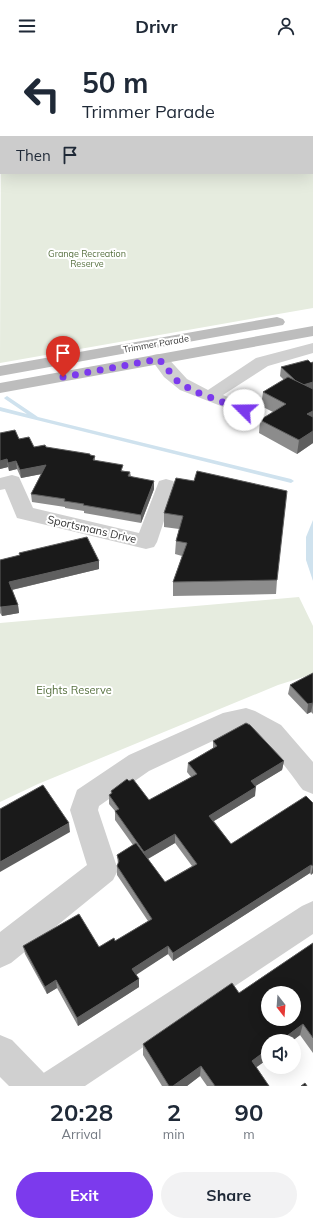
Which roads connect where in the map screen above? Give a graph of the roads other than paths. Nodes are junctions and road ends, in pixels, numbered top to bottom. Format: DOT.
graph roads {
  1 [pos="313,316"];
  2 [pos="313,331"];
  3 [pos="277,338"];
  4 [pos="313,348"];
  5 [pos="292,354"];
  6 [pos="159,359"];
  7 [pos="0,371"];
  8 [pos="0,388"];
  9 [pos="210,396"];
  10 [pos="244,410"];
  11 [pos="0,484"];
  12 [pos="166,485"];
  13 [pos="313,782"];
  14 [pos="313,916"];
  15 [pos="0,952"];
  16 [pos="0,1052"];
  17 [pos="33,1086"];
  18 [pos="54,1086"];
  1 -- 7 [label="main road, Trimmer Parade"];
  2 -- 3 [label="main road, Trimmer Parade"];
  3 -- 5 [label="street"];
  3 -- 6 [label="main road, Trimmer Parade"];
  4 -- 5 [label="street"];
  5 -- 9 [label="street"];
  6 -- 8 [label="main road, Trimmer Parade"];
  6 -- 9 [label="street, Trimmer Parade"];
  9 -- 10 [label="street, Trimmer Parade"];
  11 -- 12 [label="street, Sportsmans Drive"];
  13 -- 15 [label="street"];
  14 -- 18 [label="street"];
  16 -- 17 [label="street"];
}
